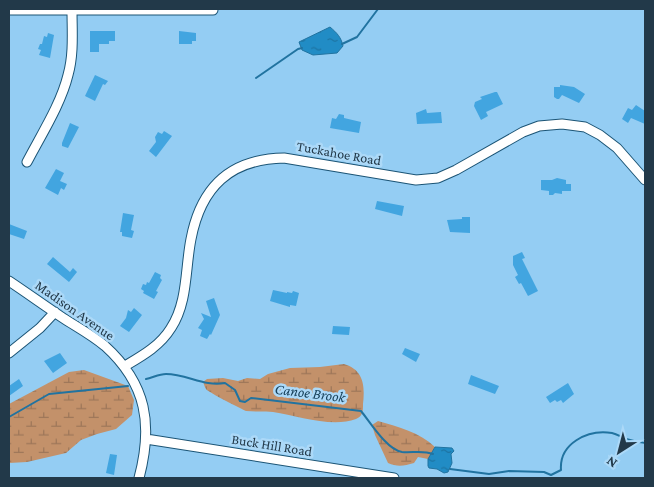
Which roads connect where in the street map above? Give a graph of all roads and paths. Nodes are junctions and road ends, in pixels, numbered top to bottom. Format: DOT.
graph roads {
  1 [pos="9,10"];
  2 [pos="72,10"];
  3 [pos="213,10"];
  4 [pos="27,162"];
  5 [pos="645,180"];
  6 [pos="9,281"];
  7 [pos="55,312"];
  8 [pos="9,353"];
  9 [pos="125,366"];
  10 [pos="146,439"];
  11 [pos="139,478"];
  12 [pos="394,478"];
  1 -- 2 [label="street"];
  2 -- 3 [label="street"];
  2 -- 4 [label="street"];
  5 -- 9 [label="street, Tuckahoe Road"];
  6 -- 7 [label="street, Madison Avenue"];
  7 -- 8 [label="street"];
  7 -- 9 [label="street, Madison Avenue"];
  9 -- 10 [label="street, Madison Avenue"];
  10 -- 11 [label="street, Madison Avenue"];
  10 -- 12 [label="street, Buck Hill Road"];
}
